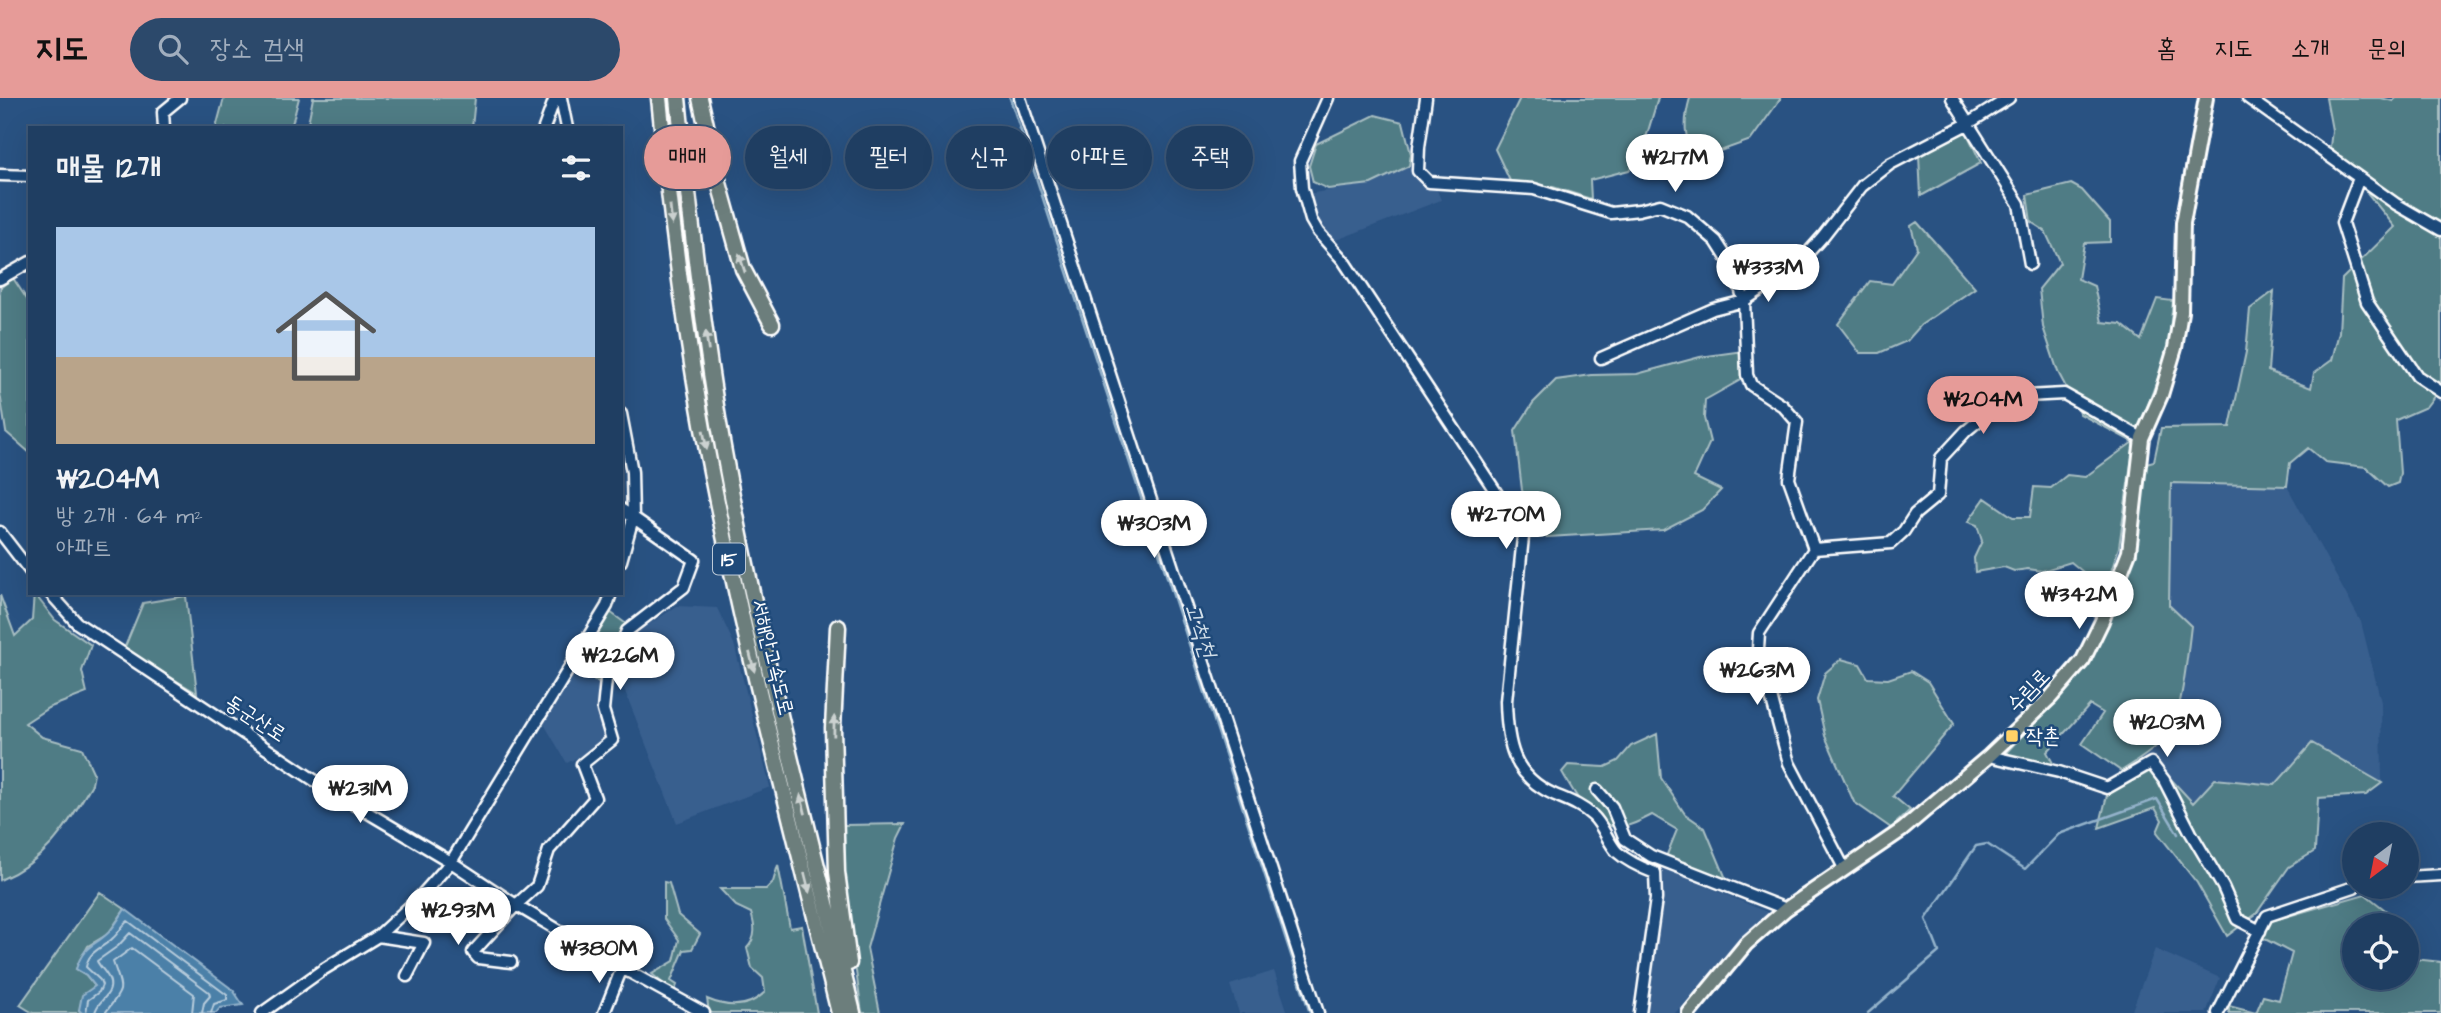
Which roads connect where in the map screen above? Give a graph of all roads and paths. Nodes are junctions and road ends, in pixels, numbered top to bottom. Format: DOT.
graph roads {
  1 [pos="180,98"];
  2 [pos="555,98"];
  3 [pos="561,98"];
  4 [pos="660,98"];
  5 [pos="678,98"];
  6 [pos="700,98"];
  7 [pos="1020,98"];
  8 [pos="1328,98"];
  9 [pos="1426,98"];
  10 [pos="1952,98"];
  11 [pos="2008,98"];
  12 [pos="2206,98"];
  13 [pos="2248,98"];
  14 [pos="1969,123"];
  15 [pos="164,126"];
  16 [pos="545,126"];
  17 [pos="567,126"];
  18 [pos="0,175"];
  19 [pos="28,176"];
  20 [pos="2359,178"];
  21 [pos="2441,230"];
  22 [pos="28,263"];
  23 [pos="2030,264"];
  24 [pos="0,279"];
  25 [pos="1744,301"];
  26 [pos="772,324"];
  27 [pos="1601,358"];
  28 [pos="2441,392"];
  29 [pos="623,425"];
  30 [pos="2142,438"];
  31 [pos="623,510"];
  32 [pos="633,518"];
  33 [pos="0,533"];
  34 [pos="1814,549"];
  35 [pos="623,554"];
  36 [pos="28,568"];
  37 [pos="52,595"];
  38 [pos="610,595"];
  39 [pos="838,627"];
  40 [pos="1989,756"];
  41 [pos="1597,790"];
  42 [pos="1625,839"];
  43 [pos="1617,852"];
  44 [pos="451,862"];
  45 [pos="1844,868"];
  46 [pos="2441,875"];
  47 [pos="2419,876"];
  48 [pos="2342,891"];
  49 [pos="516,905"];
  50 [pos="1786,909"];
  51 [pos="2259,931"];
  52 [pos="379,936"];
  53 [pos="511,962"];
  54 [pos="622,968"];
  55 [pos="407,976"];
  56 [pos="262,1013"];
  57 [pos="604,1013"];
  58 [pos="704,1013"];
  59 [pos="839,1013"];
  60 [pos="855,1013"];
  61 [pos="1318,1013"];
  62 [pos="1640,1013"];
  63 [pos="1689,1013"];
  64 [pos="2218,1013"];
  1 -- 15 [label="street"];
  2 -- 16 [label="street"];
  3 -- 17 [label="street"];
  4 -- 59 [label="highway, 서해안고속도로 / 15, one-way"];
  60 -- 5 [label="highway, 서해안고속도로 / 15, one-way"];
  26 -- 6 [label="highway, one-way"];
  7 -- 61 [label="street"];
  8 -- 43 [label="street"];
  9 -- 25 [label="street"];
  10 -- 14 [label="street"];
  11 -- 14 [label="street"];
  12 -- 30 [label="main road, 수림로"];
  13 -- 20 [label="street"];
  14 -- 23 [label="street"];
  14 -- 25 [label="street"];
  18 -- 19 [label="street"];
  20 -- 21 [label="street"];
  20 -- 28 [label="street"];
  22 -- 24 [label="street"];
  25 -- 27 [label="street"];
  25 -- 34 [label="street"];
  29 -- 32 [label="street"];
  30 -- 34 [label="street"];
  30 -- 40 [label="main road, 수림로"];
  31 -- 32 [label="street"];
  32 -- 35 [label="street"];
  32 -- 49 [label="street"];
  33 -- 36 [label="street"];
  34 -- 45 [label="street"];
  37 -- 44 [label="street, 동군산로"];
  38 -- 44 [label="street"];
  60 -- 39 [label="highway, one-way"];
  40 -- 45 [label="main road, 수림로"];
  40 -- 51 [label="street"];
  41 -- 42 [label="street"];
  42 -- 43 [label="street"];
  42 -- 50 [label="street"];
  43 -- 62 [label="street"];
  44 -- 49 [label="street, 동군산로"];
  44 -- 52 [label="street"];
  45 -- 50 [label="main road, 수림로"];
  46 -- 47 [label="street"];
  48 -- 51 [label="street"];
  49 -- 53 [label="street"];
  49 -- 54 [label="street, 동군산로"];
  50 -- 63 [label="main road, 수림로"];
  51 -- 64 [label="street"];
  52 -- 55 [label="street"];
  52 -- 56 [label="street"];
  54 -- 57 [label="street"];
  54 -- 58 [label="street, 동군산로"];
}
